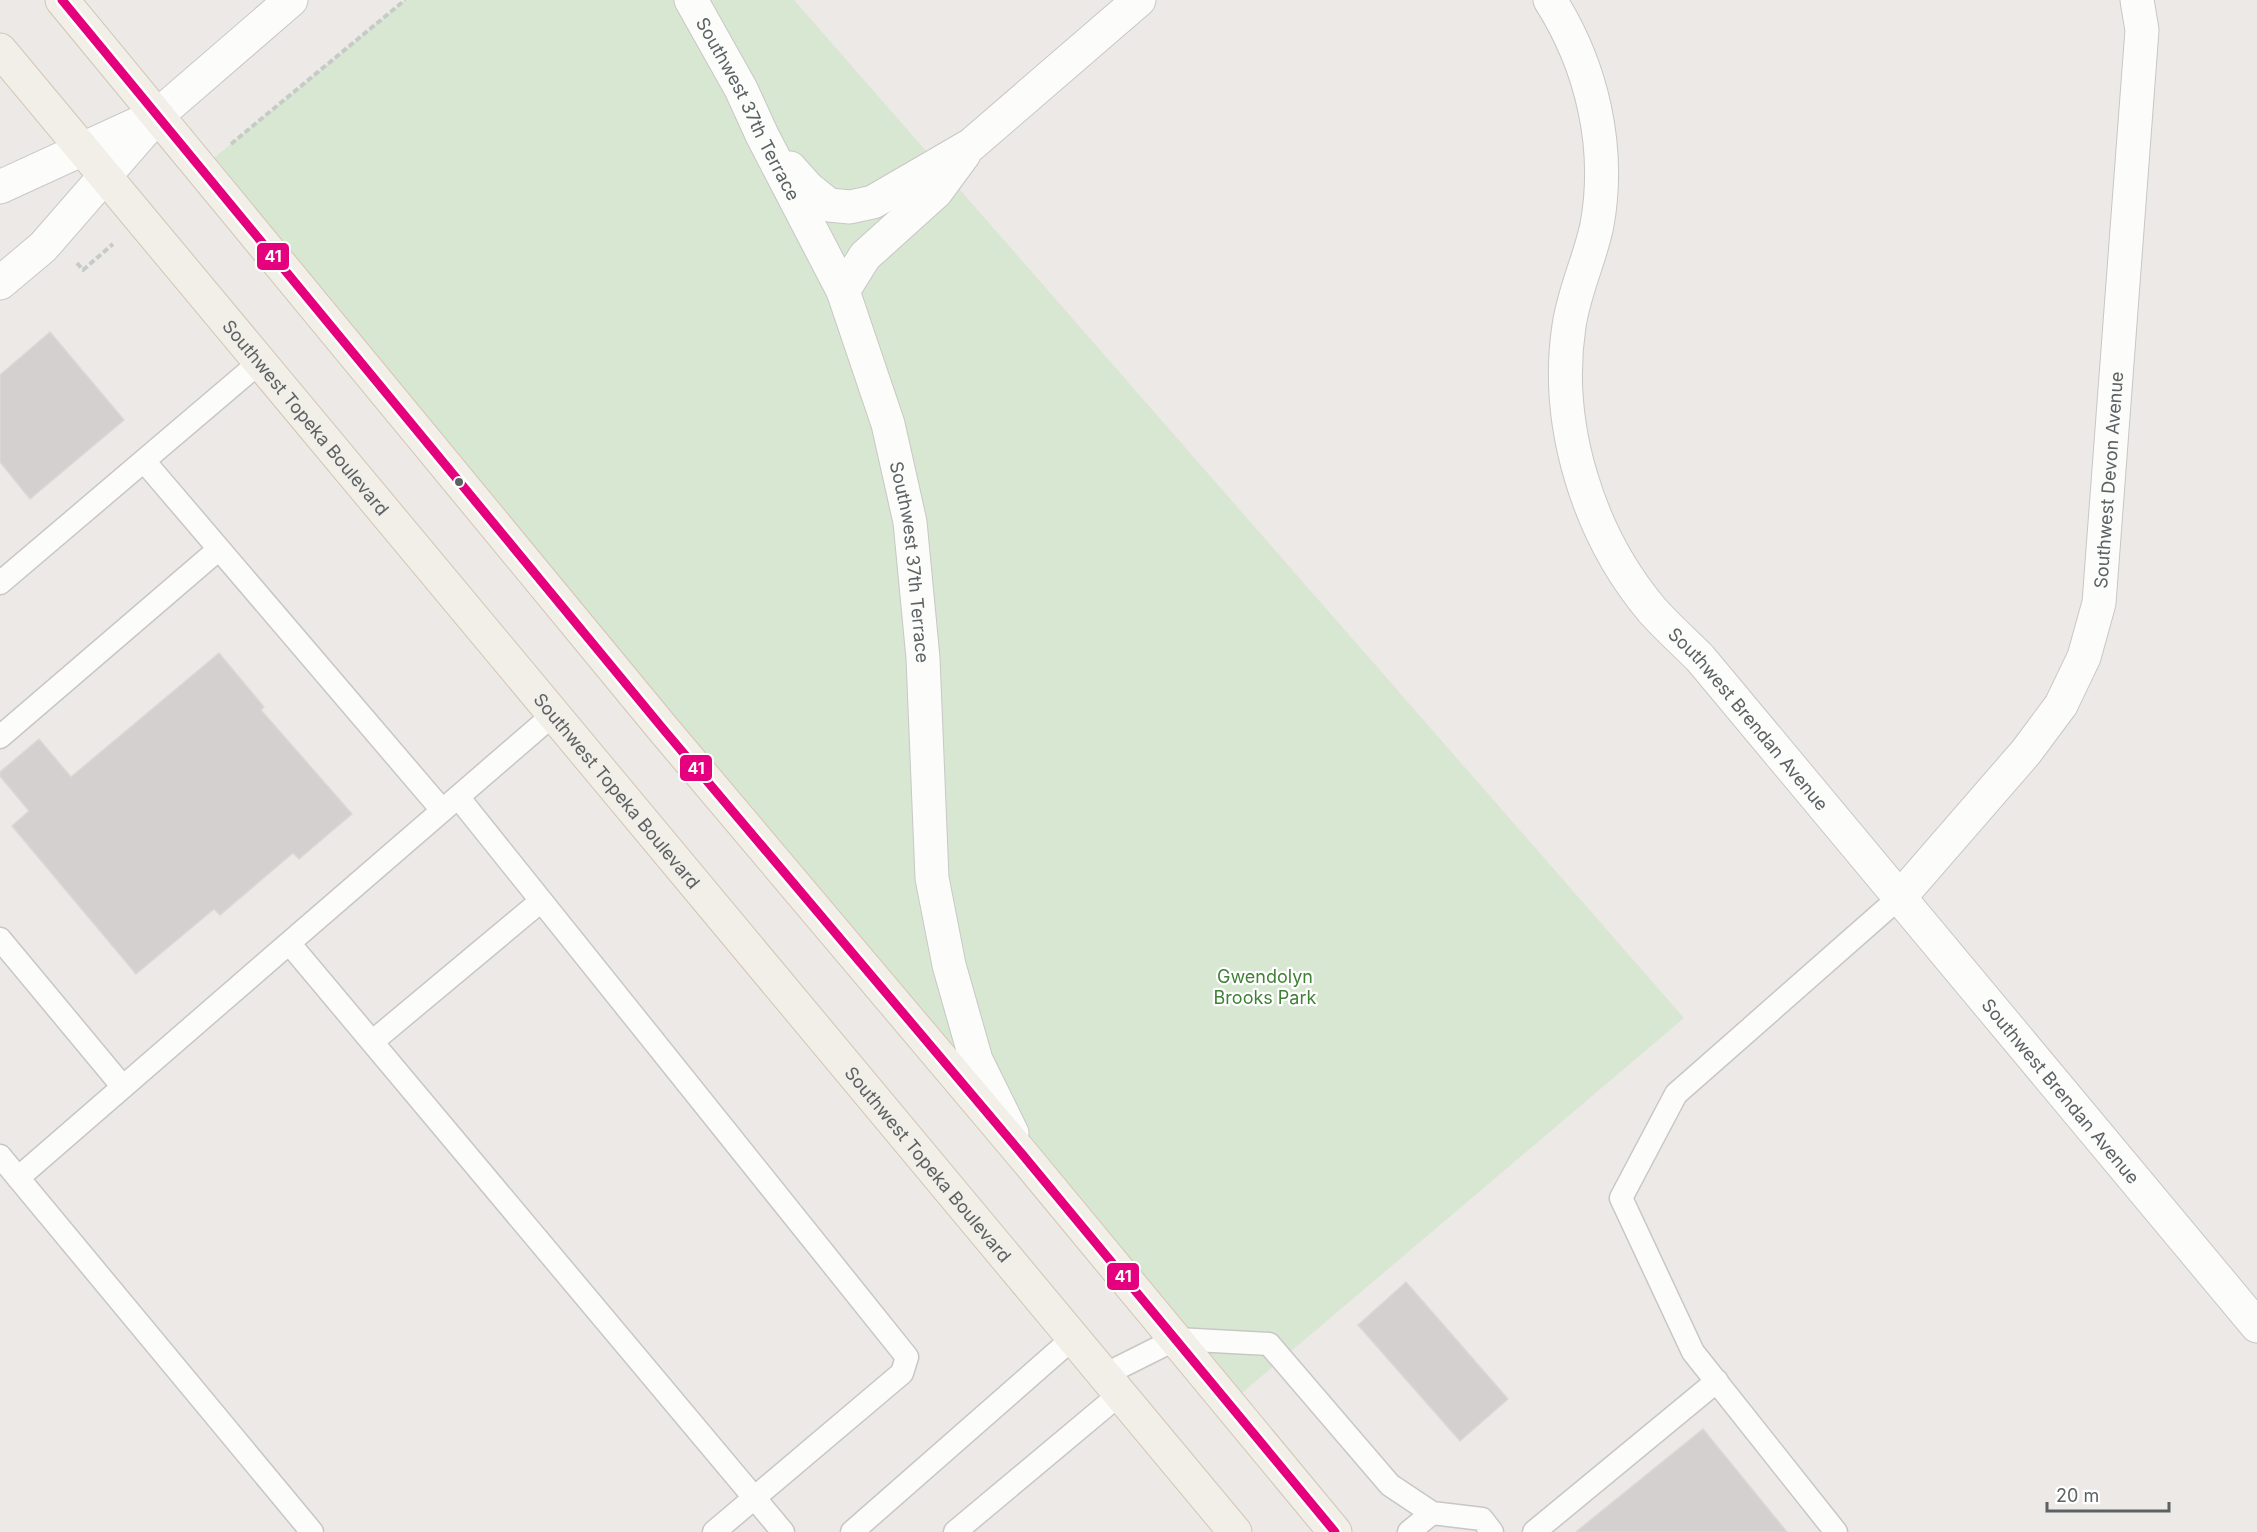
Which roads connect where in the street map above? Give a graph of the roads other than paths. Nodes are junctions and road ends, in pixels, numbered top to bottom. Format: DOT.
graph roads {
  1 [pos="62,0"];
  2 [pos="291,0"];
  3 [pos="691,0"];
  4 [pos="1139,0"];
  5 [pos="1550,0"];
  6 [pos="2137,0"];
  7 [pos="0,50"];
  8 [pos="158,115"];
  9 [pos="762,135"];
  10 [pos="971,145"];
  11 [pos="83,149"];
  12 [pos="105,175"];
  13 [pos="0,187"];
  14 [pos="0,283"];
  15 [pos="843,291"];
  16 [pos="260,362"];
  17 [pos="144,461"];
  18 [pos="219,549"];
  19 [pos="0,583"];
  20 [pos="554,714"];
  21 [pos="0,737"];
  22 [pos="450,803"];
  23 [pos="1901,896"];
  24 [pos="541,901"];
  25 [pos="0,939"];
  26 [pos="289,943"];
  27 [pos="372,1042"];
  28 [pos="123,1087"];
  29 [pos="1022,1154"];
  30 [pos="0,1156"];
  31 [pos="18,1178"];
  32 [pos="2252,1308"];
  33 [pos="1073,1338"];
  34 [pos="1176,1339"];
  35 [pos="1717,1381"];
  36 [pos="1112,1384"];
  37 [pos="754,1497"];
  38 [pos="1432,1514"];
  39 [pos="312,1532"];
  40 [pos="714,1532"];
  41 [pos="783,1532"];
  42 [pos="852,1532"];
  43 [pos="955,1532"];
  44 [pos="1235,1532"];
  45 [pos="1335,1532"];
  46 [pos="1409,1532"];
  47 [pos="1492,1532"];
  48 [pos="1534,1532"];
  49 [pos="1836,1532"];
  1 -- 8 [label="main road"];
  2 -- 8 [label="street"];
  3 -- 9 [label="street, Southwest 37th Terrace"];
  4 -- 10 [label="street"];
  5 -- 23 [label="street, Southwest Brendan Avenue"];
  6 -- 23 [label="street, Southwest Devon Avenue"];
  7 -- 11 [label="main road, Southwest Topeka Boulevard"];
  8 -- 11 [label="street"];
  8 -- 12 [label="street"];
  8 -- 29 [label="main road"];
  9 -- 10 [label="street"];
  9 -- 15 [label="street, Southwest 37th Terrace"];
  10 -- 15 [label="street"];
  11 -- 12 [label="main road, Southwest Topeka Boulevard"];
  11 -- 13 [label="street"];
  12 -- 14 [label="street"];
  12 -- 16 [label="main road, Southwest Topeka Boulevard"];
  15 -- 29 [label="street, Southwest 37th Terrace"];
  16 -- 17 [label="lane"];
  16 -- 20 [label="main road, Southwest Topeka Boulevard"];
  17 -- 18 [label="lane"];
  17 -- 19 [label="lane"];
  18 -- 21 [label="lane"];
  18 -- 22 [label="lane"];
  20 -- 22 [label="lane"];
  20 -- 33 [label="main road, Southwest Topeka Boulevard"];
  22 -- 24 [label="lane"];
  22 -- 26 [label="lane"];
  23 -- 32 [label="street, Southwest Brendan Avenue"];
  23 -- 35 [label="lane"];
  24 -- 27 [label="lane"];
  24 -- 37 [label="lane"];
  25 -- 28 [label="lane"];
  26 -- 27 [label="lane"];
  26 -- 28 [label="lane"];
  27 -- 37 [label="lane"];
  28 -- 31 [label="lane"];
  29 -- 34 [label="main road"];
  30 -- 31 [label="lane"];
  31 -- 39 [label="lane"];
  33 -- 36 [label="main road, Southwest Topeka Boulevard"];
  33 -- 42 [label="lane"];
  34 -- 36 [label="lane"];
  34 -- 38 [label="lane"];
  34 -- 45 [label="main road"];
  35 -- 48 [label="lane"];
  35 -- 49 [label="lane"];
  36 -- 43 [label="lane"];
  36 -- 44 [label="main road, Southwest Topeka Boulevard"];
  37 -- 40 [label="lane"];
  37 -- 41 [label="lane"];
  38 -- 46 [label="lane"];
  38 -- 47 [label="lane"];
}
